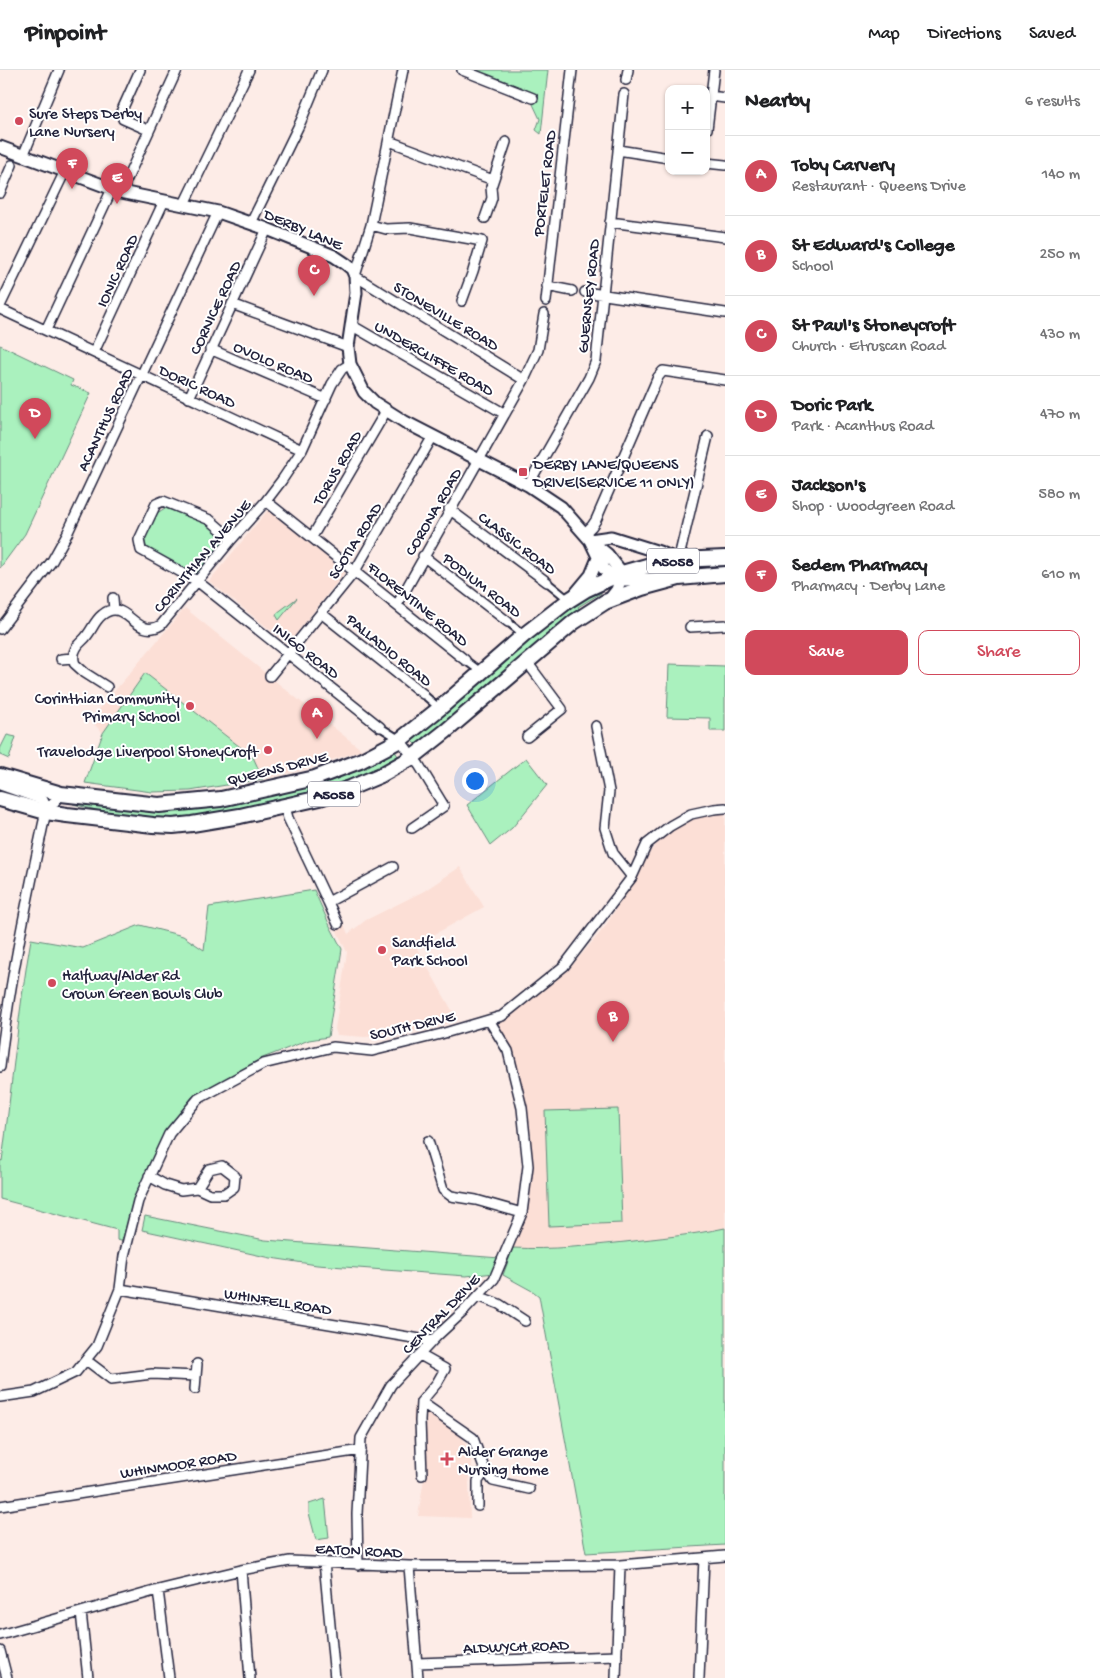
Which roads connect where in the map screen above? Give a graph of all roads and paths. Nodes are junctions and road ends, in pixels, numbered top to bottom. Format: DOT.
graph roads {
  1 [pos="58,70"];
  2 [pos="140,70"];
  3 [pos="177,70"];
  4 [pos="249,70"];
  5 [pos="322,70"];
  6 [pos="403,70"];
  7 [pos="462,70"];
  8 [pos="572,70"];
  9 [pos="628,70"];
  10 [pos="714,70"];
  11 [pos="626,80"];
  12 [pos="624,94"];
  13 [pos="710,96"];
  14 [pos="533,98"];
  15 [pos="725,98"];
  16 [pos="148,130"];
  17 [pos="389,141"];
  18 [pos="506,142"];
  19 [pos="0,147"];
  20 [pos="618,150"];
  21 [pos="22,156"];
  22 [pos="665,157"];
  23 [pos="710,163"];
  24 [pos="13,164"];
  25 [pos="725,165"];
  26 [pos="65,171"];
  27 [pos="493,180"];
  28 [pos="116,190"];
  29 [pos="0,193"];
  30 [pos="164,201"];
  31 [pos="184,204"];
  32 [pos="218,212"];
  33 [pos="485,218"];
  34 [pos="610,222"];
  35 [pos="250,223"];
  36 [pos="371,226"];
  37 [pos="267,229"];
  38 [pos="725,237"];
  39 [pos="355,276"];
  40 [pos="548,286"];
  41 [pos="572,291"];
  42 [pos="585,292"];
  43 [pos="604,295"];
  44 [pos="462,301"];
  45 [pos="546,301"];
  46 [pos="232,304"];
  47 [pos="0,308"];
  48 [pos="725,313"];
  49 [pos="544,314"];
  50 [pos="350,326"];
  51 [pos="46,330"];
  52 [pos="348,347"];
  53 [pos="210,349"];
  54 [pos="94,352"];
  55 [pos="350,364"];
  56 [pos="142,375"];
  57 [pos="524,380"];
  58 [pos="725,380"];
  59 [pos="189,398"];
  60 [pos="326,399"];
  61 [pos="386,411"];
  62 [pos="505,414"];
  63 [pos="433,436"];
  64 [pos="708,436"];
  65 [pos="302,450"];
  66 [pos="479,460"];
  67 [pos="528,485"];
  68 [pos="266,501"];
  69 [pos="449,509"];
  70 [pos="312,538"];
  71 [pos="589,538"];
  72 [pos="232,539"];
  73 [pos="423,556"];
  74 [pos="598,558"];
  75 [pos="725,558"];
  76 [pos="679,560"];
  77 [pos="355,571"];
  78 [pos="725,574"];
  79 [pos="618,576"];
  80 [pos="679,578"];
  81 [pos="197,581"];
  82 [pos="547,582"];
  83 [pos="113,598"];
  84 [pos="571,598"];
  85 [pos="610,600"];
  86 [pos="397,605"];
  87 [pos="114,610"];
  88 [pos="321,613"];
  89 [pos="508,622"];
  90 [pos="725,625"];
  91 [pos="690,627"];
  92 [pos="0,629"];
  93 [pos="524,635"];
  94 [pos="288,655"];
  95 [pos="73,658"];
  96 [pos="61,659"];
  97 [pos="465,660"];
  98 [pos="527,662"];
  99 [pos="482,673"];
  100 [pos="270,676"];
  101 [pos="107,687"];
  102 [pos="423,694"];
  103 [pos="440,708"];
  104 [pos="596,726"];
  105 [pos="380,727"];
  106 [pos="527,737"];
  107 [pos="400,740"];
  108 [pos="413,757"];
  109 [pos="0,776"];
  110 [pos="0,785"];
  111 [pos="61,794"];
  112 [pos="0,799"];
  113 [pos="285,807"];
  114 [pos="725,808"];
  115 [pos="46,812"];
  116 [pos="412,828"];
  117 [pos="393,867"];
  118 [pos="632,877"];
  119 [pos="328,902"];
  120 [pos="338,924"];
  121 [pos="489,1020"];
  122 [pos="0,1068"];
  123 [pos="428,1142"];
  124 [pos="149,1176"];
  125 [pos="196,1188"];
  126 [pos="522,1213"];
  127 [pos="120,1289"];
  128 [pos="478,1296"];
  129 [pos="525,1320"];
  130 [pos="432,1340"];
  131 [pos="420,1355"];
  132 [pos="86,1360"];
  133 [pos="197,1364"];
  134 [pos="196,1376"];
  135 [pos="195,1389"];
  136 [pos="0,1397"];
  137 [pos="422,1402"];
  138 [pos="361,1450"];
  139 [pos="486,1470"];
  140 [pos="422,1475"];
  141 [pos="530,1489"];
  142 [pos="0,1506"];
  143 [pos="478,1506"];
  144 [pos="725,1556"];
  145 [pos="704,1558"];
  146 [pos="324,1562"];
  147 [pos="358,1565"];
  148 [pos="620,1565"];
  149 [pos="409,1566"];
  150 [pos="241,1570"];
  151 [pos="158,1590"];
  152 [pos="82,1612"];
  153 [pos="0,1635"];
  154 [pos="0,1651"];
  155 [pos="617,1656"];
  156 [pos="417,1663"];
  157 [pos="7,1678"];
  158 [pos="88,1678"];
  159 [pos="169,1678"];
  160 [pos="250,1678"];
  161 [pos="335,1678"];
  162 [pos="418,1678"];
  163 [pos="616,1678"];
  164 [pos="699,1678"];
  1 -- 21 [label="street"];
  2 -- 16 [label="street"];
  3 -- 16 [label="street"];
  4 -- 31 [label="street"];
  5 -- 35 [label="street"];
  6 -- 17 [label="street"];
  7 -- 14 [label="street"];
  8 -- 40 [label="street, PORTELET ROAD"];
  9 -- 11 [label="street"];
  10 -- 13 [label="street"];
  12 -- 20 [label="street, GUERNSEY ROAD"];
  13 -- 15 [label="street"];
  16 -- 28 [label="street"];
  17 -- 27 [label="street"];
  17 -- 36 [label="street"];
  18 -- 27 [label="street"];
  19 -- 21 [label="street, DERBY LANE"];
  20 -- 22 [label="street"];
  20 -- 34 [label="street, GUERNSEY ROAD"];
  21 -- 26 [label="street, DERBY LANE"];
  23 -- 25 [label="street"];
  24 -- 29 [label="street"];
  26 -- 28 [label="street, DERBY LANE"];
  26 -- 47 [label="street"];
  27 -- 33 [label="street"];
  28 -- 30 [label="street, DERBY LANE"];
  28 -- 51 [label="street"];
  30 -- 31 [label="street, DERBY LANE"];
  30 -- 54 [label="street, IONIC ROAD"];
  31 -- 32 [label="street, DERBY LANE"];
  32 -- 35 [label="street, DERBY LANE"];
  32 -- 56 [label="street, ACANTHUS ROAD"];
  34 -- 38 [label="street"];
  34 -- 43 [label="street, GUERNSEY ROAD"];
  35 -- 37 [label="street, DERBY LANE"];
  36 -- 39 [label="street"];
  36 -- 44 [label="street"];
  37 -- 39 [label="street, DERBY LANE"];
  37 -- 46 [label="street, CORNICE ROAD"];
  39 -- 50 [label="street"];
  39 -- 57 [label="street, STONEVILLE ROAD"];
  40 -- 41 [label="street"];
  40 -- 45 [label="street, PORTELET ROAD"];
  42 -- 43 [label="street"];
  43 -- 48 [label="street"];
  43 -- 67 [label="street, GUERNSEY ROAD"];
  46 -- 52 [label="street"];
  46 -- 53 [label="street, CORNICE ROAD"];
  47 -- 51 [label="street, DORIC ROAD"];
  49 -- 57 [label="street"];
  50 -- 52 [label="street"];
  50 -- 62 [label="street, UNDERCLIFFE ROAD"];
  51 -- 54 [label="street, DORIC ROAD"];
  52 -- 55 [label="street"];
  53 -- 59 [label="street, CORNICE ROAD"];
  53 -- 60 [label="street, OVOLO ROAD"];
  54 -- 56 [label="street, DORIC ROAD"];
  55 -- 60 [label="street, CORINTHIAN AVENUE"];
  55 -- 61 [label="street"];
  56 -- 59 [label="street, DORIC ROAD"];
  56 -- 92 [label="street, ACANTHUS ROAD"];
  57 -- 62 [label="street"];
  58 -- 71 [label="street"];
  59 -- 65 [label="street, DORIC ROAD"];
  60 -- 65 [label="street, CORINTHIAN AVENUE"];
  61 -- 63 [label="street"];
  61 -- 70 [label="street, TORUS ROAD"];
  62 -- 66 [label="street"];
  63 -- 66 [label="street"];
  63 -- 77 [label="street, SCOTIA ROAD"];
  64 -- 76 [label="street"];
  65 -- 68 [label="street, CORINTHIAN AVENUE"];
  66 -- 67 [label="street"];
  66 -- 69 [label="street, CORONA ROAD"];
  67 -- 71 [label="street"];
  68 -- 70 [label="street, FLORENTINE ROAD"];
  68 -- 72 [label="street, CORINTHIAN AVENUE"];
  69 -- 73 [label="street, CORONA ROAD"];
  69 -- 82 [label="street, CLASSIC ROAD"];
  70 -- 77 [label="street, FLORENTINE ROAD"];
  71 -- 74 [label="street"];
  71 -- 76 [label="street, QUEENS DRIVE"];
  71 -- 79 [label="street"];
  72 -- 81 [label="street, CORINTHIAN AVENUE"];
  72 -- 81 [label="street, INIGO ROAD"];
  73 -- 86 [label="street, CORONA ROAD"];
  73 -- 89 [label="street, PODIUM ROAD"];
  74 -- 79 [label="street"];
  74 -- 84 [label="street"];
  75 -- 76 [label="highway, QUEENS DRIVE / A5058"];
  76 -- 79 [label="highway, QUEENS DRIVE / A5058"];
  77 -- 86 [label="street, FLORENTINE ROAD"];
  77 -- 88 [label="street, SCOTIA ROAD"];
  78 -- 80 [label="highway, A5058"];
  79 -- 80 [label="street, A5058"];
  79 -- 84 [label="highway, QUEENS DRIVE / A5058"];
  79 -- 85 [label="street, A5058"];
  80 -- 85 [label="highway, A5058"];
  81 -- 87 [label="street, CORINTHIAN AVENUE"];
  81 -- 94 [label="street, INIGO ROAD"];
  82 -- 84 [label="street, CLASSIC ROAD"];
  83 -- 87 [label="street"];
  84 -- 93 [label="highway, QUEENS DRIVE / A5058"];
  85 -- 98 [label="highway, A5058"];
  86 -- 97 [label="street, FLORENTINE ROAD"];
  87 -- 95 [label="street"];
  88 -- 94 [label="street, SCOTIA ROAD"];
  88 -- 102 [label="street, PALLADIO ROAD"];
  89 -- 93 [label="street, PODIUM ROAD"];
  90 -- 91 [label="street"];
  93 -- 99 [label="highway, QUEENS DRIVE / A5058"];
  94 -- 100 [label="street, SCOTIA ROAD"];
  94 -- 105 [label="street, INIGO ROAD"];
  95 -- 96 [label="street"];
  95 -- 101 [label="street"];
  97 -- 99 [label="street, FLORENTINE ROAD"];
  98 -- 106 [label="street"];
  98 -- 108 [label="highway, A5058"];
  99 -- 103 [label="highway, QUEENS DRIVE / A5058"];
  102 -- 103 [label="street, PALLADIO ROAD"];
  103 -- 107 [label="highway, QUEENS DRIVE / A5058"];
  104 -- 118 [label="street"];
  105 -- 107 [label="street, INIGO ROAD"];
  107 -- 108 [label="street"];
  107 -- 111 [label="highway, QUEENS DRIVE / A5058"];
  108 -- 113 [label="highway, A5058"];
  108 -- 116 [label="street"];
  109 -- 111 [label="highway, QUEENS DRIVE / A5058"];
  110 -- 115 [label="street"];
  111 -- 115 [label="street"];
  112 -- 115 [label="highway, A5058"];
  113 -- 115 [label="highway, A5058"];
  113 -- 119 [label="street"];
  114 -- 118 [label="street, SOUTH DRIVE"];
  115 -- 122 [label="street"];
  117 -- 119 [label="street"];
  118 -- 121 [label="street, SOUTH DRIVE"];
  119 -- 120 [label="street"];
  121 -- 124 [label="street, SOUTH DRIVE"];
  121 -- 126 [label="street, CENTRAL DRIVE"];
  123 -- 126 [label="street"];
  124 -- 125 [label="street"];
  124 -- 127 [label="street, SOUTH DRIVE"];
  126 -- 128 [label="street, CENTRAL DRIVE"];
  127 -- 130 [label="street, WHINFELL ROAD"];
  127 -- 132 [label="street, SOUTH DRIVE"];
  128 -- 129 [label="street"];
  128 -- 130 [label="street, CENTRAL DRIVE"];
  130 -- 131 [label="street, CENTRAL DRIVE"];
  131 -- 137 [label="street"];
  131 -- 138 [label="street, CENTRAL DRIVE"];
  132 -- 134 [label="street"];
  132 -- 136 [label="street, SOUTH DRIVE"];
  133 -- 134 [label="street"];
  134 -- 135 [label="street"];
  137 -- 139 [label="street"];
  137 -- 140 [label="street"];
  138 -- 142 [label="street, WHINMOOR ROAD"];
  138 -- 147 [label="street, CENTRAL DRIVE"];
  139 -- 141 [label="street"];
  139 -- 143 [label="street"];
  144 -- 145 [label="street, EATON ROAD"];
  145 -- 148 [label="street, EATON ROAD"];
  145 -- 164 [label="street"];
  146 -- 147 [label="street, EATON ROAD"];
  146 -- 150 [label="street, EATON ROAD"];
  146 -- 161 [label="street"];
  147 -- 149 [label="street, EATON ROAD"];
  148 -- 149 [label="street, EATON ROAD"];
  148 -- 155 [label="street"];
  149 -- 156 [label="street"];
  150 -- 151 [label="street, EATON ROAD"];
  150 -- 160 [label="street"];
  151 -- 152 [label="street, EATON ROAD"];
  151 -- 159 [label="street"];
  152 -- 153 [label="street, EATON ROAD"];
  152 -- 158 [label="street"];
  154 -- 157 [label="street"];
  155 -- 156 [label="street, ALDWYCH ROAD"];
  155 -- 163 [label="street"];
  156 -- 162 [label="street"];
}
